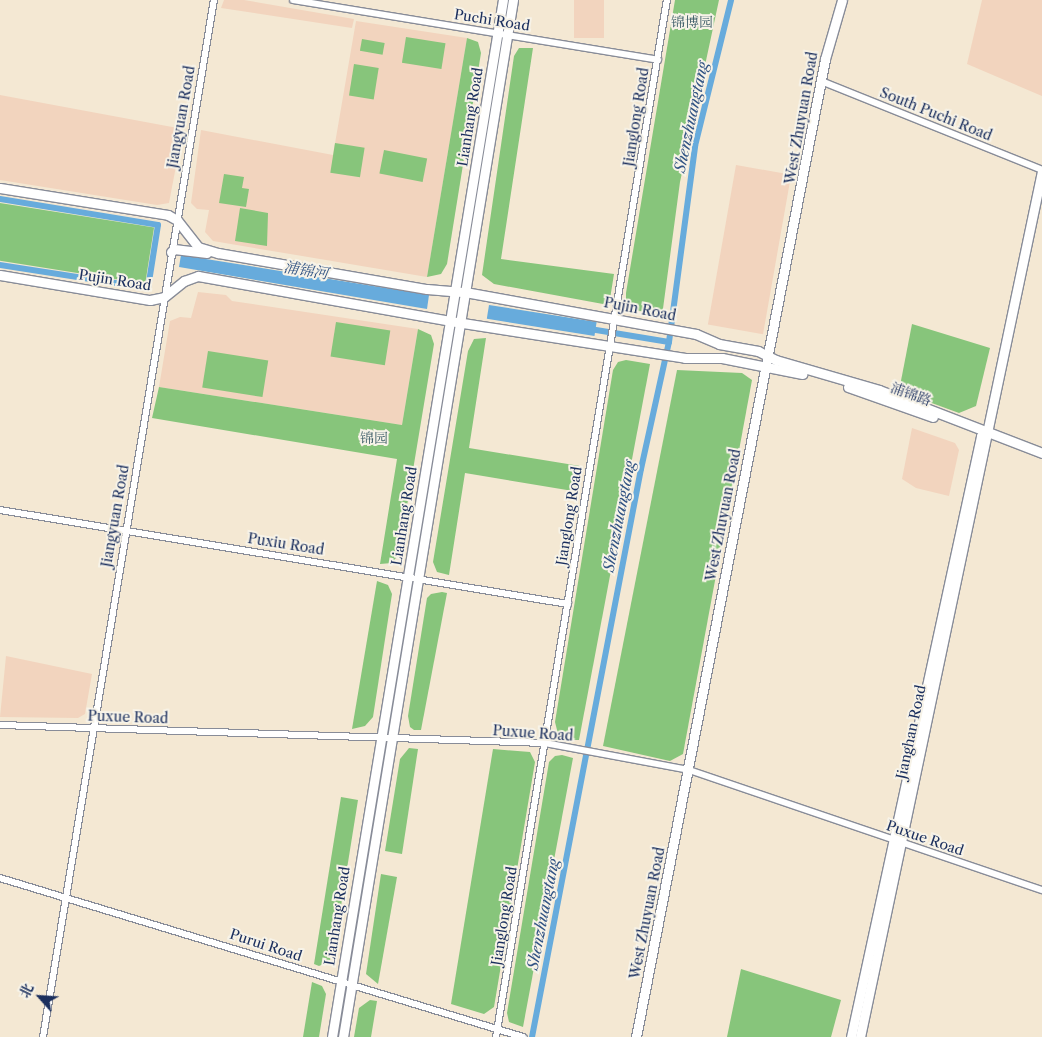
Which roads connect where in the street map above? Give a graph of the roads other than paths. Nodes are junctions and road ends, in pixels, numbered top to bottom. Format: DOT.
graph roads {
  1 [pos="214,0"];
  2 [pos="293,0"];
  3 [pos="503,0"];
  4 [pos="513,0"];
  5 [pos="668,0"];
  6 [pos="842,0"];
  7 [pos="497,34"];
  8 [pos="507,36"];
  9 [pos="658,60"];
  10 [pos="821,82"];
  11 [pos="1042,171"];
  12 [pos="0,188"];
  13 [pos="176,220"];
  14 [pos="172,252"];
  15 [pos="218,253"];
  16 [pos="0,275"];
  17 [pos="454,294"];
  18 [pos="464,296"];
  19 [pos="164,297"];
  20 [pos="450,318"];
  21 [pos="616,318"];
  22 [pos="460,319"];
  23 [pos="611,345"];
  24 [pos="770,356"];
  25 [pos="752,364"];
  26 [pos="767,366"];
  27 [pos="985,435"];
  28 [pos="1042,453"];
  29 [pos="1042,460"];
  30 [pos="0,510"];
  31 [pos="126,531"];
  32 [pos="408,577"];
  33 [pos="418,579"];
  34 [pos="568,604"];
  35 [pos="0,725"];
  36 [pos="94,728"];
  37 [pos="381,738"];
  38 [pos="392,738"];
  39 [pos="545,743"];
  40 [pos="688,770"];
  41 [pos="896,841"];
  42 [pos="0,878"];
  43 [pos="1042,890"];
  44 [pos="66,898"];
  45 [pos="341,982"];
  46 [pos="352,985"];
  47 [pos="498,1029"];
  48 [pos="520,1036"];
  49 [pos="43,1037"];
  50 [pos="332,1037"];
  51 [pos="343,1037"];
  52 [pos="496,1037"];
  53 [pos="636,1037"];
  54 [pos="851,1037"];
  55 [pos="860,1037"];
  1 -- 13 [label="street, Jiangyuan Road"];
  2 -- 7 [label="street, Puchi Road"];
  3 -- 7 [label="street, Lianhang Road"];
  4 -- 8 [label="street, Lianhang Road"];
  5 -- 9 [label="street, Jianglong Road"];
  6 -- 10 [label="street, West Zhuyuan Road"];
  7 -- 8 [label="street, Puchi Road"];
  7 -- 17 [label="street, Lianhang Road"];
  8 -- 9 [label="street, Puchi Road"];
  8 -- 18 [label="street, Lianhang Road"];
  9 -- 21 [label="street, Jianglong Road"];
  10 -- 11 [label="street, South Puchi Road"];
  10 -- 24 [label="street, West Zhuyuan Road"];
  11 -- 27 [label="street, Jianghan Road"];
  12 -- 13 [label="street"];
  13 -- 14 [label="street, Jiangyuan Road"];
  13 -- 15 [label="street, Pujin Road"];
  14 -- 15 [label="street, Pujin Road"];
  14 -- 19 [label="street, Jiangyuan Road"];
  15 -- 17 [label="street, Pujin Road"];
  16 -- 19 [label="street, Pujin Road"];
  17 -- 18 [label="street, Pujin Road"];
  17 -- 20 [label="street, Lianhang Road"];
  18 -- 21 [label="street, Pujin Road"];
  18 -- 22 [label="street, Lianhang Road"];
  19 -- 20 [label="street, Pujin Road"];
  19 -- 31 [label="street, Jiangyuan Road"];
  20 -- 22 [label="street, Pujin Road"];
  20 -- 32 [label="street, Lianhang Road"];
  21 -- 23 [label="street, Jianglong Road"];
  21 -- 24 [label="street, Pujin Road"];
  22 -- 23 [label="street, Pujin Road"];
  22 -- 33 [label="street, Lianhang Road"];
  23 -- 25 [label="street, Pujin Road"];
  23 -- 34 [label="street, Jianglong Road"];
  24 -- 26 [label="street, West Zhuyuan Road"];
  24 -- 27 [label="street, Pujin Road"];
  25 -- 26 [label="street, 浦锦路"];
  26 -- 27 [label="street, 浦锦路"];
  26 -- 40 [label="street, West Zhuyuan Road"];
  27 -- 28 [label="street, Pujin Road"];
  27 -- 29 [label="street, 浦锦路"];
  27 -- 41 [label="street, Jianghan Road"];
  30 -- 31 [label="street, Puxiu Road"];
  31 -- 32 [label="street, Puxiu Road"];
  31 -- 36 [label="street, Jiangyuan Road"];
  32 -- 33 [label="street, Puxiu Road"];
  32 -- 37 [label="street, Lianhang Road"];
  33 -- 34 [label="street, Puxiu Road"];
  33 -- 38 [label="street, Lianhang Road"];
  34 -- 39 [label="street, Jianglong Road"];
  35 -- 36 [label="street, Puxue Road"];
  36 -- 37 [label="street, Puxue Road"];
  36 -- 44 [label="street, Jiangyuan Road"];
  37 -- 38 [label="street, Puxue Road"];
  37 -- 45 [label="street, Lianhang Road"];
  38 -- 39 [label="street, Puxue Road"];
  38 -- 46 [label="street, Lianhang Road"];
  39 -- 40 [label="street, Puxue Road"];
  39 -- 47 [label="street, Jianglong Road"];
  40 -- 41 [label="street, Puxue Road"];
  40 -- 53 [label="street, West Zhuyuan Road"];
  41 -- 43 [label="street, Puxue Road"];
  41 -- 54 [label="street"];
  41 -- 55 [label="street, Jianghan Road"];
  42 -- 44 [label="street, Purui Road"];
  44 -- 45 [label="street, Purui Road"];
  44 -- 49 [label="street, Jiangyuan Road"];
  45 -- 46 [label="street, Purui Road"];
  45 -- 50 [label="street, Lianhang Road"];
  46 -- 47 [label="street, Purui Road"];
  46 -- 51 [label="street, Lianhang Road"];
  47 -- 48 [label="street, Purui Road"];
  47 -- 52 [label="street, Jianglong Road"];
}
